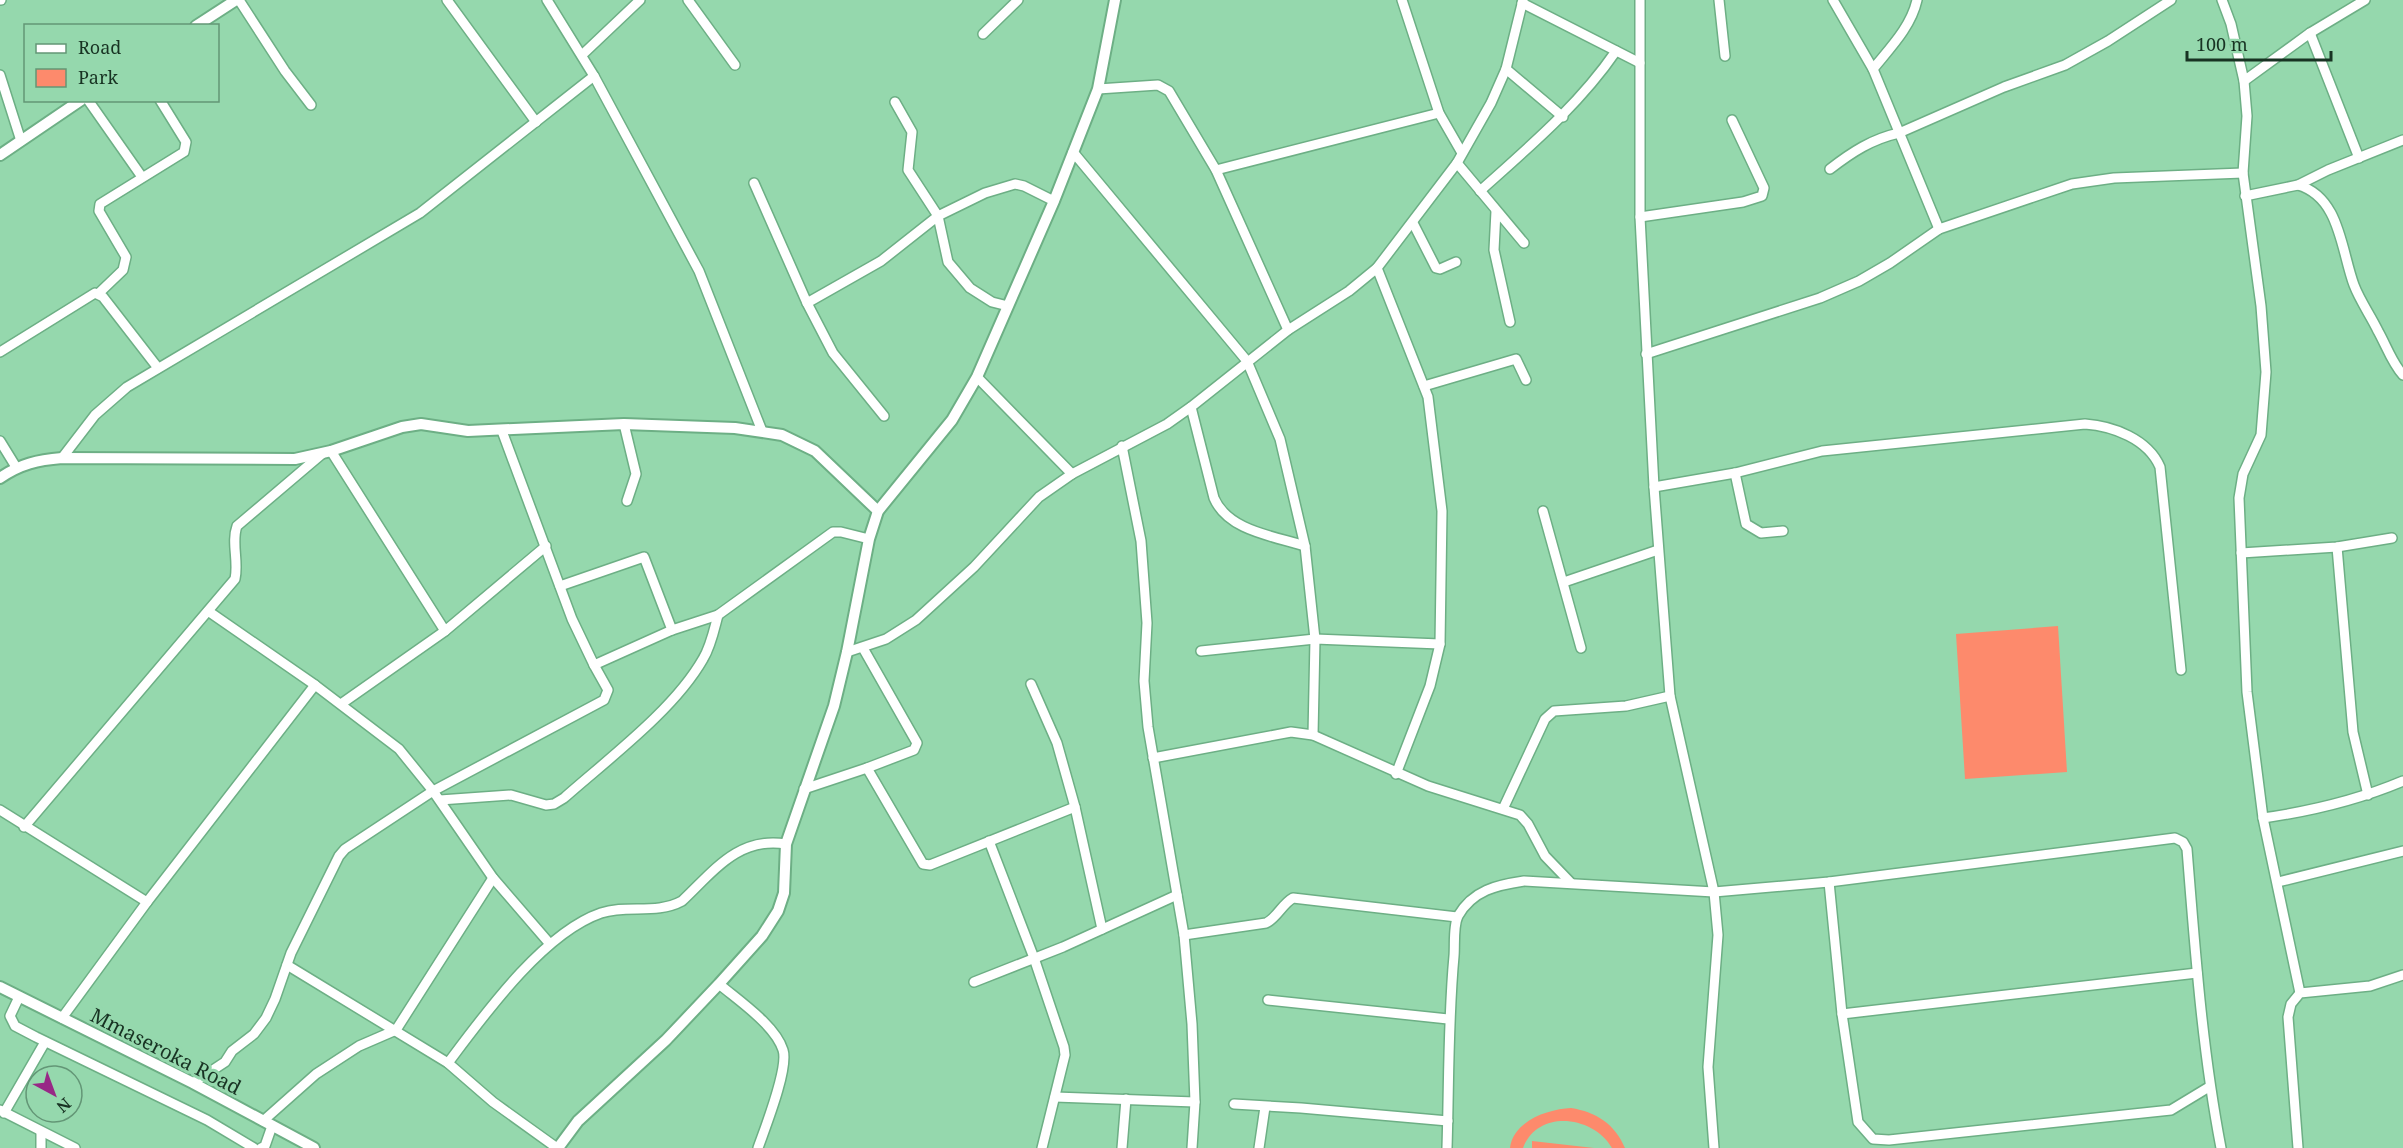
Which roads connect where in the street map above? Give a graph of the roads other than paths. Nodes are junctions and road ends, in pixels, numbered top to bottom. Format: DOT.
graph roads {
  1 [pos="238,0"];
  2 [pos="447,0"];
  3 [pos="547,0"];
  4 [pos="640,0"];
  5 [pos="688,0"];
  6 [pos="1018,0"];
  7 [pos="1115,0"];
  8 [pos="1402,0"];
  9 [pos="1640,0"];
  10 [pos="1719,0"];
  11 [pos="1833,0"];
  12 [pos="1917,0"];
  13 [pos="2171,0"];
  14 [pos="2222,0"];
  15 [pos="2365,0"];
  16 [pos="1522,2"];
  17 [pos="199,24"];
  18 [pos="2310,33"];
  19 [pos="983,34"];
  20 [pos="1616,51"];
  21 [pos="582,55"];
  22 [pos="1725,56"];
  23 [pos="1640,63"];
  24 [pos="735,65"];
  25 [pos="1506,69"];
  26 [pos="1873,69"];
  27 [pos="0,75"];
  28 [pos="594,76"];
  29 [pos="2244,81"];
  30 [pos="1098,89"];
  31 [pos="78,102"];
  32 [pos="89,102"];
  33 [pos="161,102"];
  34 [pos="895,102"];
  35 [pos="311,105"];
  36 [pos="1439,113"];
  37 [pos="1563,117"];
  38 [pos="1732,120"];
  39 [pos="536,122"];
  40 [pos="1899,133"];
  41 [pos="2403,140"];
  42 [pos="21,141"];
  43 [pos="1073,152"];
  44 [pos="1462,153"];
  45 [pos="0,155"];
  46 [pos="2359,158"];
  47 [pos="1457,163"];
  48 [pos="1830,169"];
  49 [pos="1216,170"];
  50 [pos="2243,173"];
  51 [pos="142,177"];
  52 [pos="754,183"];
  53 [pos="2298,185"];
  54 [pos="1480,190"];
  55 [pos="2245,196"];
  56 [pos="1054,201"];
  57 [pos="1496,211"];
  58 [pos="938,216"];
  59 [pos="1640,217"];
  60 [pos="1413,223"];
  61 [pos="1939,229"];
  62 [pos="1524,243"];
  63 [pos="1456,262"];
  64 [pos="1377,268"];
  65 [pos="98,294"];
  66 [pos="807,303"];
  67 [pos="1008,306"];
  68 [pos="1510,322"];
  69 [pos="1288,330"];
  70 [pos="0,352"];
  71 [pos="1646,354"];
  72 [pos="1247,361"];
  73 [pos="158,368"];
  74 [pos="2402,374"];
  75 [pos="977,377"];
  76 [pos="1526,380"];
  77 [pos="1424,386"];
  78 [pos="1191,407"];
  79 [pos="884,416"];
  80 [pos="624,424"];
  81 [pos="502,431"];
  82 [pos="762,431"];
  83 [pos="0,441"];
  84 [pos="1122,446"];
  85 [pos="327,452"];
  86 [pos="62,458"];
  87 [pos="16,467"];
  88 [pos="1735,472"];
  89 [pos="1072,474"];
  90 [pos="0,478"];
  91 [pos="1654,487"];
  92 [pos="627,501"];
  93 [pos="878,511"];
  94 [pos="1543,511"];
  95 [pos="1783,531"];
  96 [pos="2392,538"];
  97 [pos="870,539"];
  98 [pos="546,546"];
  99 [pos="1305,546"];
  100 [pos="2337,547"];
  101 [pos="1658,550"];
  102 [pos="2241,553"];
  103 [pos="1564,582"];
  104 [pos="560,586"];
  105 [pos="208,611"];
  106 [pos="718,615"];
  107 [pos="445,630"];
  108 [pos="672,630"];
  109 [pos="1315,639"];
  110 [pos="1440,644"];
  111 [pos="863,648"];
  112 [pos="1581,648"];
  113 [pos="1201,651"];
  114 [pos="848,652"];
  115 [pos="594,665"];
  116 [pos="2181,670"];
  117 [pos="1030,684"];
  118 [pos="315,685"];
  119 [pos="1670,696"];
  120 [pos="341,704"];
  121 [pos="1313,735"];
  122 [pos="1153,758"];
  123 [pos="867,768"];
  124 [pos="1396,774"];
  125 [pos="2403,781"];
  126 [pos="804,789"];
  127 [pos="433,791"];
  128 [pos="2368,795"];
  129 [pos="440,800"];
  130 [pos="1075,807"];
  131 [pos="1503,809"];
  132 [pos="0,811"];
  133 [pos="2263,818"];
  134 [pos="24,827"];
  135 [pos="989,842"];
  136 [pos="786,844"];
  137 [pos="2403,851"];
  138 [pos="493,878"];
  139 [pos="1829,882"];
  140 [pos="2278,882"];
  141 [pos="1571,883"];
  142 [pos="1714,892"];
  143 [pos="1177,895"];
  144 [pos="147,902"];
  145 [pos="1457,918"];
  146 [pos="1102,929"];
  147 [pos="1184,935"];
  148 [pos="550,944"];
  149 [pos="1034,958"];
  150 [pos="287,965"];
  151 [pos="2197,973"];
  152 [pos="2403,975"];
  153 [pos="974,982"];
  154 [pos="719,984"];
  155 [pos="0,987"];
  156 [pos="2300,993"];
  157 [pos="19,997"];
  158 [pos="1268,1000"];
  159 [pos="1842,1014"];
  160 [pos="62,1018"];
  161 [pos="1448,1019"];
  162 [pos="396,1030"];
  163 [pos="45,1042"];
  164 [pos="448,1063"];
  165 [pos="193,1083"];
  166 [pos="2210,1088"];
  167 [pos="1055,1096"];
  168 [pos="1126,1099"];
  169 [pos="1195,1102"];
  170 [pos="1234,1104"];
  171 [pos="1265,1107"];
  172 [pos="2,1111"];
  173 [pos="1448,1121"];
  174 [pos="268,1124"];
  175 [pos="41,1133"];
  176 [pos="41,1148"];
  177 [pos="75,1148"];
  178 [pos="254,1148"];
  179 [pos="261,1148"];
  180 [pos="314,1148"];
  181 [pos="557,1148"];
  182 [pos="758,1148"];
  183 [pos="1042,1148"];
  184 [pos="1122,1148"];
  185 [pos="1192,1148"];
  186 [pos="1258,1148"];
  187 [pos="1447,1148"];
  188 [pos="1714,1148"];
  189 [pos="2221,1148"];
  190 [pos="2298,1148"];
  1 -- 17 [label="street"];
  1 -- 35 [label="street"];
  2 -- 39 [label="street"];
  3 -- 21 [label="street"];
  4 -- 21 [label="street"];
  5 -- 24 [label="street"];
  6 -- 19 [label="street"];
  7 -- 30 [label="street"];
  8 -- 36 [label="street"];
  9 -- 23 [label="street"];
  10 -- 22 [label="street"];
  11 -- 26 [label="street"];
  12 -- 26 [label="street"];
  13 -- 40 [label="street"];
  14 -- 29 [label="street"];
  15 -- 18 [label="street"];
  16 -- 20 [label="street"];
  16 -- 25 [label="street"];
  18 -- 29 [label="street"];
  18 -- 46 [label="street"];
  20 -- 23 [label="street"];
  20 -- 37 [label="street"];
  21 -- 28 [label="street"];
  23 -- 59 [label="street"];
  25 -- 37 [label="street"];
  25 -- 44 [label="street"];
  26 -- 40 [label="street"];
  27 -- 42 [label="street"];
  28 -- 39 [label="street"];
  28 -- 82 [label="street"];
  29 -- 50 [label="street"];
  30 -- 43 [label="street"];
  30 -- 49 [label="street"];
  31 -- 42 [label="street"];
  32 -- 51 [label="street"];
  33 -- 51 [label="street"];
  34 -- 58 [label="street"];
  36 -- 44 [label="street"];
  36 -- 49 [label="street"];
  37 -- 54 [label="street"];
  38 -- 59 [label="street"];
  39 -- 73 [label="street"];
  40 -- 48 [label="street"];
  40 -- 61 [label="street"];
  41 -- 46 [label="street"];
  42 -- 45 [label="street"];
  43 -- 56 [label="street"];
  43 -- 72 [label="street"];
  44 -- 47 [label="street"];
  46 -- 53 [label="street"];
  47 -- 54 [label="street"];
  47 -- 60 [label="street"];
  49 -- 69 [label="street"];
  50 -- 55 [label="street"];
  50 -- 61 [label="street"];
  51 -- 65 [label="street"];
  52 -- 66 [label="street"];
  53 -- 55 [label="street"];
  53 -- 74 [label="street"];
  54 -- 57 [label="street"];
  55 -- 102 [label="street"];
  56 -- 58 [label="street"];
  56 -- 67 [label="street"];
  57 -- 62 [label="street"];
  57 -- 68 [label="street"];
  58 -- 66 [label="street"];
  58 -- 67 [label="street"];
  59 -- 71 [label="street"];
  60 -- 63 [label="street"];
  60 -- 64 [label="street"];
  61 -- 71 [label="street"];
  64 -- 69 [label="street"];
  64 -- 77 [label="street"];
  65 -- 70 [label="street"];
  65 -- 73 [label="street"];
  66 -- 79 [label="street"];
  67 -- 75 [label="street"];
  69 -- 72 [label="street"];
  71 -- 91 [label="street"];
  72 -- 78 [label="street"];
  72 -- 99 [label="street"];
  73 -- 86 [label="street"];
  75 -- 89 [label="street"];
  75 -- 93 [label="street"];
  76 -- 77 [label="street"];
  77 -- 110 [label="street"];
  78 -- 84 [label="street"];
  78 -- 99 [label="street"];
  80 -- 81 [label="street"];
  80 -- 82 [label="street"];
  80 -- 92 [label="street"];
  81 -- 85 [label="street"];
  81 -- 98 [label="street"];
  82 -- 93 [label="street"];
  83 -- 87 [label="street"];
  84 -- 89 [label="street"];
  84 -- 122 [label="street"];
  85 -- 86 [label="street"];
  85 -- 105 [label="street"];
  85 -- 107 [label="street"];
  86 -- 87 [label="street"];
  87 -- 90 [label="street"];
  88 -- 91 [label="street"];
  88 -- 95 [label="street"];
  88 -- 116 [label="street"];
  89 -- 111 [label="street"];
  91 -- 101 [label="street"];
  93 -- 97 [label="street"];
  94 -- 103 [label="street"];
  96 -- 100 [label="street"];
  97 -- 106 [label="street"];
  97 -- 114 [label="street"];
  98 -- 104 [label="street"];
  98 -- 107 [label="street"];
  99 -- 109 [label="street"];
  100 -- 102 [label="street"];
  100 -- 128 [label="street"];
  101 -- 103 [label="street"];
  101 -- 119 [label="street"];
  102 -- 133 [label="street"];
  103 -- 112 [label="street"];
  104 -- 108 [label="street"];
  104 -- 115 [label="street"];
  105 -- 118 [label="street"];
  105 -- 134 [label="street"];
  106 -- 108 [label="street"];
  106 -- 129 [label="street"];
  107 -- 120 [label="street"];
  108 -- 115 [label="street"];
  109 -- 110 [label="street"];
  109 -- 113 [label="street"];
  109 -- 121 [label="street"];
  110 -- 124 [label="street"];
  111 -- 114 [label="street"];
  111 -- 123 [label="street"];
  114 -- 126 [label="street"];
  115 -- 127 [label="street"];
  117 -- 130 [label="street"];
  118 -- 120 [label="street"];
  118 -- 144 [label="street"];
  119 -- 131 [label="street"];
  119 -- 142 [label="street"];
  120 -- 127 [label="street"];
  121 -- 122 [label="street"];
  121 -- 124 [label="street"];
  122 -- 143 [label="street"];
  123 -- 126 [label="street"];
  123 -- 135 [label="street"];
  124 -- 131 [label="street"];
  125 -- 128 [label="street"];
  126 -- 136 [label="street"];
  127 -- 129 [label="street"];
  127 -- 150 [label="street"];
  128 -- 133 [label="street"];
  129 -- 138 [label="street"];
  130 -- 135 [label="street"];
  130 -- 146 [label="street"];
  131 -- 141 [label="street"];
  132 -- 134 [label="street"];
  133 -- 140 [label="street"];
  134 -- 144 [label="street"];
  135 -- 149 [label="street"];
  136 -- 148 [label="street"];
  136 -- 154 [label="street"];
  137 -- 140 [label="street"];
  138 -- 148 [label="street"];
  138 -- 162 [label="street"];
  139 -- 142 [label="street"];
  139 -- 151 [label="street"];
  139 -- 159 [label="street"];
  140 -- 156 [label="street"];
  141 -- 142 [label="street"];
  141 -- 145 [label="street"];
  142 -- 188 [label="street"];
  143 -- 146 [label="street"];
  143 -- 147 [label="street"];
  144 -- 160 [label="street"];
  145 -- 147 [label="street"];
  145 -- 161 [label="street"];
  146 -- 149 [label="street"];
  147 -- 169 [label="street"];
  148 -- 164 [label="street"];
  149 -- 153 [label="street"];
  149 -- 167 [label="street"];
  150 -- 162 [label="street"];
  150 -- 165 [label="street"];
  151 -- 159 [label="street"];
  151 -- 166 [label="street"];
  152 -- 156 [label="street"];
  154 -- 181 [label="street"];
  154 -- 182 [label="street"];
  155 -- 157 [label="street, Mmaseroka Road"];
  156 -- 190 [label="street"];
  157 -- 160 [label="street, Mmaseroka Road"];
  157 -- 163 [label="street"];
  158 -- 161 [label="street"];
  159 -- 166 [label="street"];
  160 -- 165 [label="street, Mmaseroka Road"];
  161 -- 173 [label="street"];
  162 -- 164 [label="street"];
  162 -- 174 [label="street"];
  163 -- 172 [label="street"];
  163 -- 178 [label="street"];
  164 -- 181 [label="street"];
  165 -- 174 [label="street, Mmaseroka Road"];
  166 -- 189 [label="street"];
  167 -- 168 [label="street"];
  167 -- 183 [label="street"];
  168 -- 169 [label="street"];
  168 -- 184 [label="street"];
  169 -- 185 [label="street"];
  170 -- 171 [label="street"];
  171 -- 173 [label="street"];
  171 -- 186 [label="street"];
  172 -- 175 [label="street"];
  173 -- 187 [label="street"];
  174 -- 179 [label="street"];
  174 -- 180 [label="street, Mmaseroka Road"];
  175 -- 176 [label="street"];
  175 -- 177 [label="street"];
}
